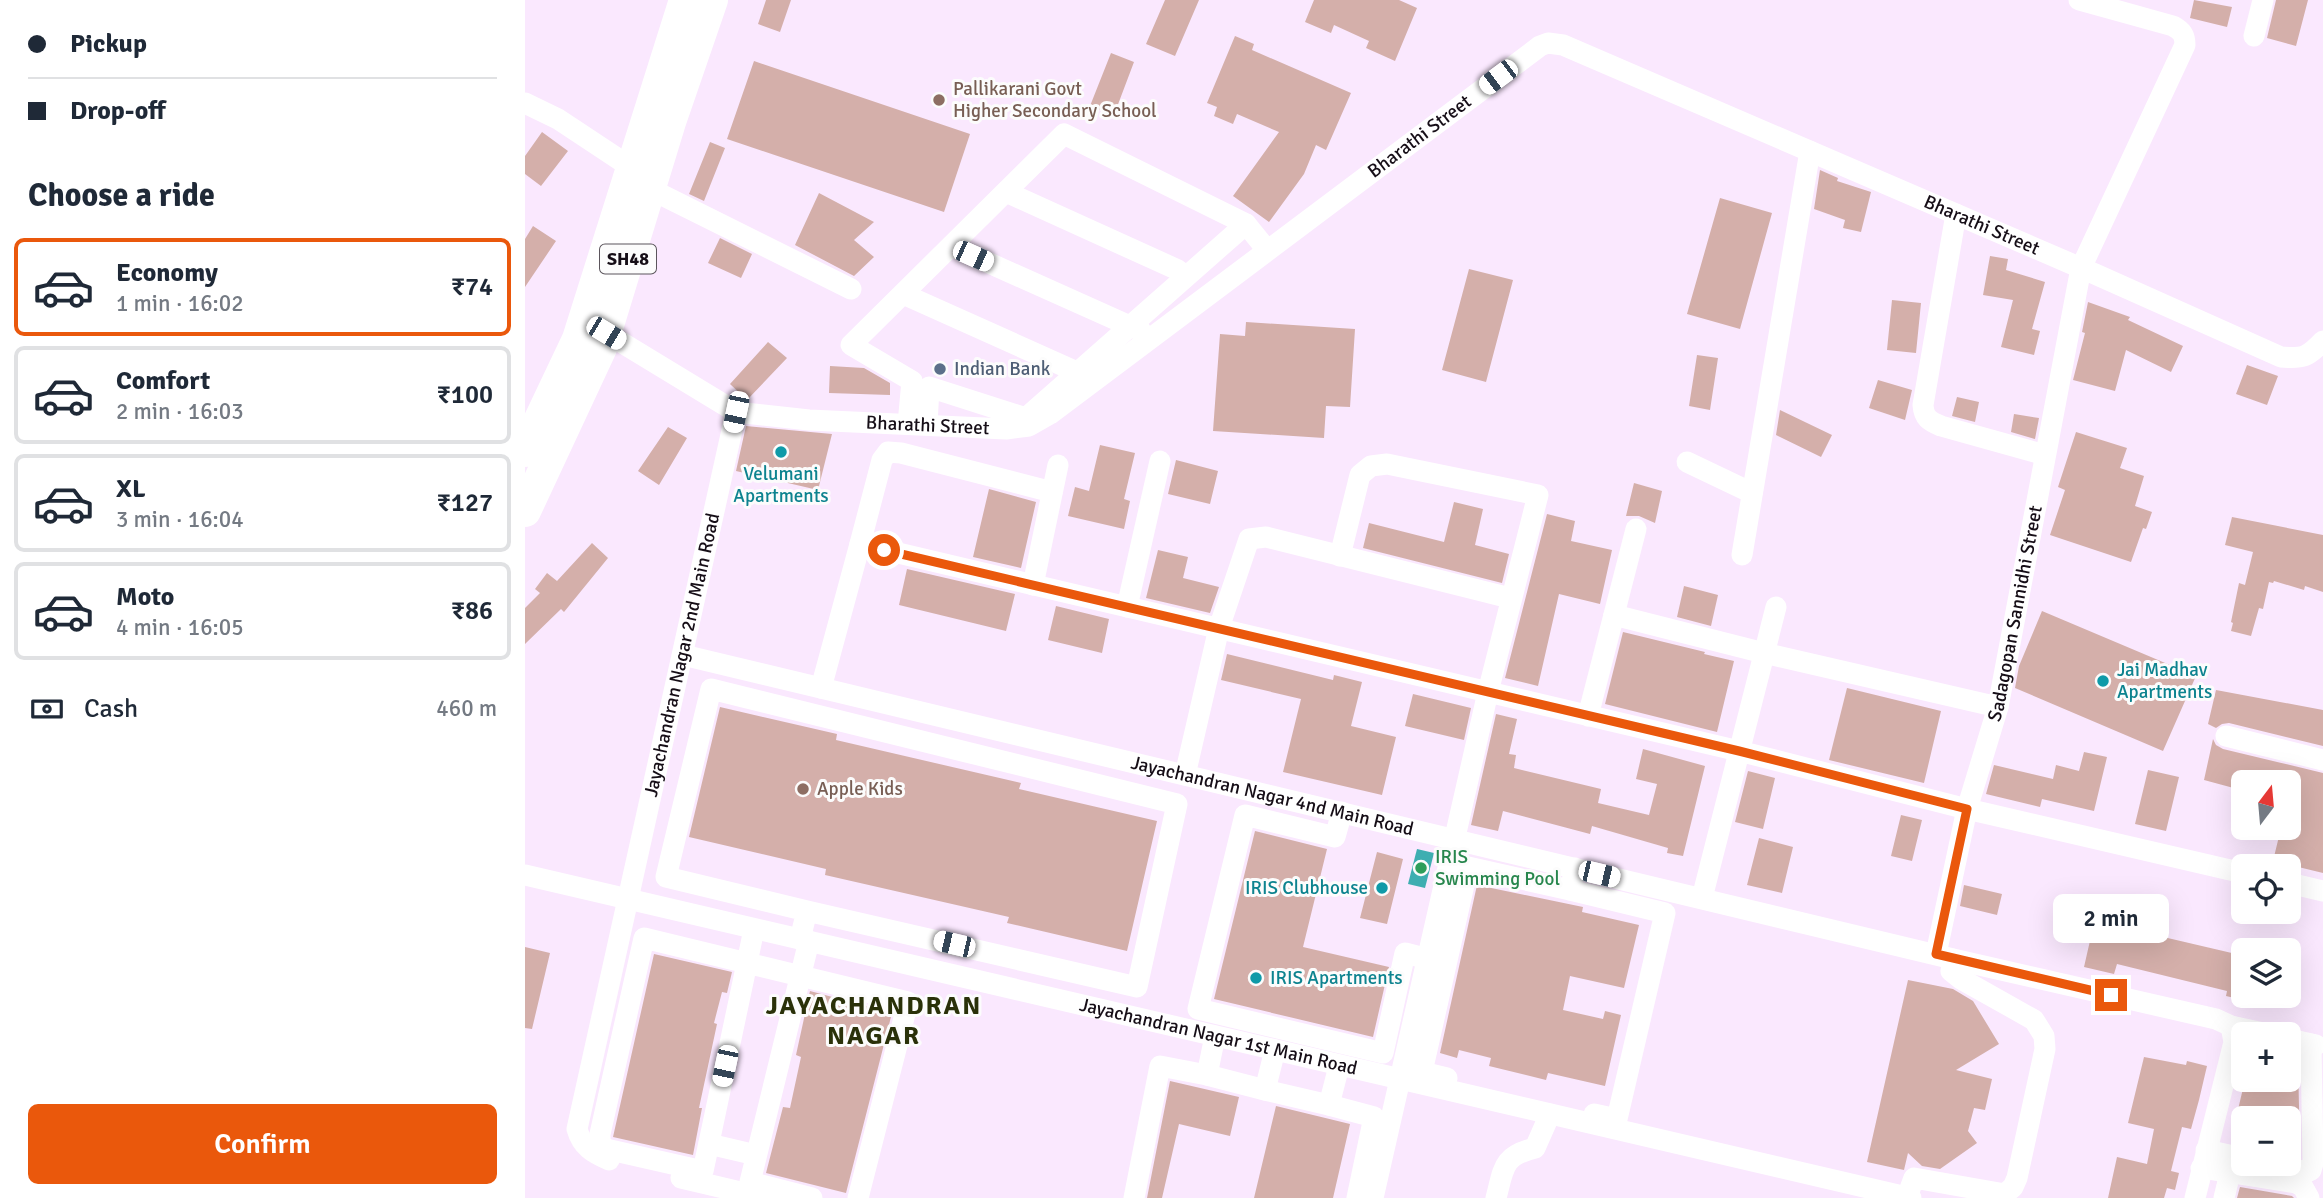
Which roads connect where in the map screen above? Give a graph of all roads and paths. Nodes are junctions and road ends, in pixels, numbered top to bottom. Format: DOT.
graph roads {
  1 [pos="685,0"];
  2 [pos="712,0"];
  3 [pos="2079,0"];
  4 [pos="2263,0"];
  5 [pos="2141,8"];
  6 [pos="2254,36"];
  7 [pos="525,103"];
  8 [pos="1810,151"];
  9 [pos="641,178"];
  10 [pos="1006,192"];
  11 [pos="1957,214"];
  12 [pos="1246,224"];
  13 [pos="951,246"];
  14 [pos="1267,250"];
  15 [pos="2081,268"];
  16 [pos="1178,270"];
  17 [pos="851,289"];
  18 [pos="903,294"];
  19 [pos="1130,327"];
  20 [pos="594,329"];
  21 [pos="1156,337"];
  22 [pos="2323,341"];
  23 [pos="1077,372"];
  24 [pos="921,384"];
  25 [pos="736,412"];
  26 [pos="918,424"];
  27 [pos="525,451"];
  28 [pos="2045,455"];
  29 [pos="1160,461"];
  30 [pos="1687,462"];
  31 [pos="1058,464"];
  32 [pos="1052,492"];
  33 [pos="1752,493"];
  34 [pos="525,511"];
  35 [pos="1636,529"];
  36 [pos="860,544"];
  37 [pos="1742,555"];
  38 [pos="1340,556"];
  39 [pos="1033,585"];
  40 [pos="1510,598"];
  41 [pos="1128,607"];
  42 [pos="1776,607"];
  43 [pos="1614,615"];
  44 [pos="1219,628"];
  45 [pos="1764,653"];
  46 [pos="683,655"];
  47 [pos="821,688"];
  48 [pos="1488,692"];
  49 [pos="1997,707"];
  50 [pos="1588,716"];
  51 [pos="2226,736"];
  52 [pos="1739,751"];
  53 [pos="2323,760"];
  54 [pos="1185,775"];
  55 [pos="1967,809"];
  56 [pos="1342,812"];
  57 [pos="1455,839"];
  58 [pos="1575,868"];
  59 [pos="2231,870"];
  60 [pos="525,875"];
  61 [pos="2301,886"];
  62 [pos="1570,890"];
  63 [pos="2323,891"];
  64 [pos="1702,898"];
  65 [pos="628,899"];
  66 [pos="807,911"];
  67 [pos="754,929"];
  68 [pos="804,940"];
  69 [pos="1003,956"];
  70 [pos="1945,956"];
  71 [pos="1427,959"];
  72 [pos="747,963"];
  73 [pos="800,975"];
  74 [pos="997,985"];
  75 [pos="2231,1026"];
  76 [pos="1215,1035"];
  77 [pos="2301,1042"];
  78 [pos="1275,1050"];
  79 [pos="2231,1054"];
  80 [pos="1339,1066"];
  81 [pos="1207,1075"];
  82 [pos="1400,1079"];
  83 [pos="1265,1090"];
  84 [pos="1329,1105"];
  85 [pos="1550,1114"];
  86 [pos="709,1144"];
  87 [pos="756,1154"];
  88 [pos="2204,1159"];
  89 [pos="2231,1164"];
  90 [pos="2301,1171"];
  91 [pos="2233,1176"];
  92 [pos="2273,1176"];
  93 [pos="766,1198"];
  94 [pos="812,1198"];
  95 [pos="858,1198"];
  96 [pos="1134,1198"];
  97 [pos="1357,1198"];
  98 [pos="1373,1198"];
  99 [pos="1496,1198"];
  100 [pos="1909,1198"];
  101 [pos="2195,1198"];
  102 [pos="2224,1198"];
  103 [pos="2309,1198"];
  1 -- 9 [label="main road, SH48"];
  2 -- 9 [label="main road, SH48"];
  3 -- 5 [label="street"];
  4 -- 6 [label="street"];
  5 -- 15 [label="street, Sadagopan Sannidhi Street"];
  7 -- 9 [label="street"];
  8 -- 11 [label="street, Bharathi Street"];
  8 -- 14 [label="street, Bharathi Street"];
  8 -- 33 [label="street"];
  9 -- 17 [label="street"];
  9 -- 20 [label="main road, SH48"];
  10 -- 12 [label="street"];
  10 -- 13 [label="street"];
  10 -- 16 [label="street"];
  11 -- 15 [label="street, Bharathi Street"];
  11 -- 28 [label="street"];
  12 -- 14 [label="street"];
  12 -- 19 [label="street"];
  13 -- 18 [label="street"];
  13 -- 19 [label="street"];
  14 -- 21 [label="street, Bharathi Street"];
  15 -- 22 [label="street, Bharathi Street"];
  15 -- 28 [label="street, Sadagopan Sannidhi Street"];
  18 -- 23 [label="street"];
  18 -- 24 [label="street"];
  19 -- 21 [label="street"];
  19 -- 23 [label="street"];
  20 -- 25 [label="street, Bharathi Street"];
  20 -- 27 [label="main road, SH48"];
  20 -- 34 [label="main road, SH48"];
  21 -- 26 [label="street, Bharathi Street"];
  23 -- 24 [label="street"];
  24 -- 26 [label="street"];
  25 -- 26 [label="street, Bharathi Street"];
  25 -- 46 [label="street, Jayachandran Nagar 2nd Main Road"];
  28 -- 49 [label="street, Sadagopan Sannidhi Street"];
  29 -- 41 [label="street"];
  30 -- 33 [label="street"];
  31 -- 32 [label="street"];
  32 -- 36 [label="street"];
  32 -- 39 [label="street"];
  33 -- 37 [label="street"];
  35 -- 43 [label="street"];
  36 -- 39 [label="street"];
  36 -- 47 [label="street"];
  38 -- 40 [label="street"];
  38 -- 40 [label="street"];
  38 -- 44 [label="street"];
  39 -- 41 [label="street"];
  40 -- 48 [label="street"];
  41 -- 44 [label="street"];
  42 -- 45 [label="street"];
  43 -- 45 [label="street"];
  43 -- 50 [label="street"];
  44 -- 48 [label="street"];
  44 -- 54 [label="street"];
  45 -- 49 [label="street"];
  45 -- 52 [label="street"];
  46 -- 47 [label="street, Jayachandran Nagar 4nd Main Road"];
  46 -- 65 [label="street, Jayachandran Nagar 2nd Main Road"];
  47 -- 54 [label="street, Jayachandran Nagar 4nd Main Road"];
  48 -- 50 [label="street"];
  48 -- 57 [label="street"];
  49 -- 55 [label="street, Sadagopan Sannidhi Street"];
  50 -- 52 [label="street"];
  51 -- 53 [label="street"];
  52 -- 55 [label="street"];
  52 -- 64 [label="street"];
  54 -- 56 [label="street, Jayachandran Nagar 4nd Main Road"];
  55 -- 59 [label="street"];
  55 -- 70 [label="street, Sadagopan Sannidhi Street"];
  56 -- 57 [label="street, Jayachandran Nagar 4nd Main Road"];
  56 -- 71 [label="street"];
  57 -- 58 [label="street, Jayachandran Nagar 4nd Main Road"];
  57 -- 71 [label="street"];
  58 -- 62 [label="street"];
  58 -- 64 [label="street, Jayachandran Nagar 4nd Main Road"];
  60 -- 65 [label="street, Jayachandran Nagar 1st Main Road"];
  61 -- 63 [label="street"];
  62 -- 62 [label="street"];
  64 -- 70 [label="street, Jayachandran Nagar 4nd Main Road"];
  65 -- 67 [label="street, Jayachandran Nagar 1st Main Road"];
  65 -- 93 [label="street, Jayachandran Nagar 2nd Main Road"];
  66 -- 68 [label="street"];
  66 -- 69 [label="street"];
  66 -- 69 [label="street"];
  67 -- 68 [label="street, Jayachandran Nagar 1st Main Road"];
  67 -- 72 [label="street"];
  68 -- 73 [label="street"];
  68 -- 74 [label="street, Jayachandran Nagar 1st Main Road"];
  69 -- 74 [label="street"];
  70 -- 75 [label="street, Jayachandran Nagar 4nd Main Road"];
  70 -- 100 [label="street"];
  71 -- 82 [label="street"];
  72 -- 73 [label="street"];
  72 -- 86 [label="street"];
  72 -- 86 [label="street"];
  73 -- 87 [label="street"];
  73 -- 95 [label="street"];
  74 -- 76 [label="street, Jayachandran Nagar 1st Main Road"];
  76 -- 78 [label="street, Jayachandran Nagar 1st Main Road"];
  76 -- 81 [label="street"];
  77 -- 90 [label="street"];
  78 -- 80 [label="street, Jayachandran Nagar 1st Main Road"];
  78 -- 83 [label="street"];
  79 -- 88 [label="street"];
  80 -- 82 [label="street, Jayachandran Nagar 1st Main Road"];
  80 -- 84 [label="street"];
  81 -- 83 [label="street"];
  81 -- 96 [label="street"];
  82 -- 85 [label="street, Jayachandran Nagar 1st Main Road"];
  82 -- 98 [label="street"];
  83 -- 84 [label="street"];
  84 -- 97 [label="street"];
  85 -- 99 [label="street"];
  85 -- 100 [label="street, Jayachandran Nagar 1st Main Road"];
  86 -- 87 [label="street"];
  87 -- 94 [label="street"];
  88 -- 89 [label="street"];
  88 -- 101 [label="street"];
  91 -- 102 [label="street"];
  92 -- 103 [label="street"];
}
